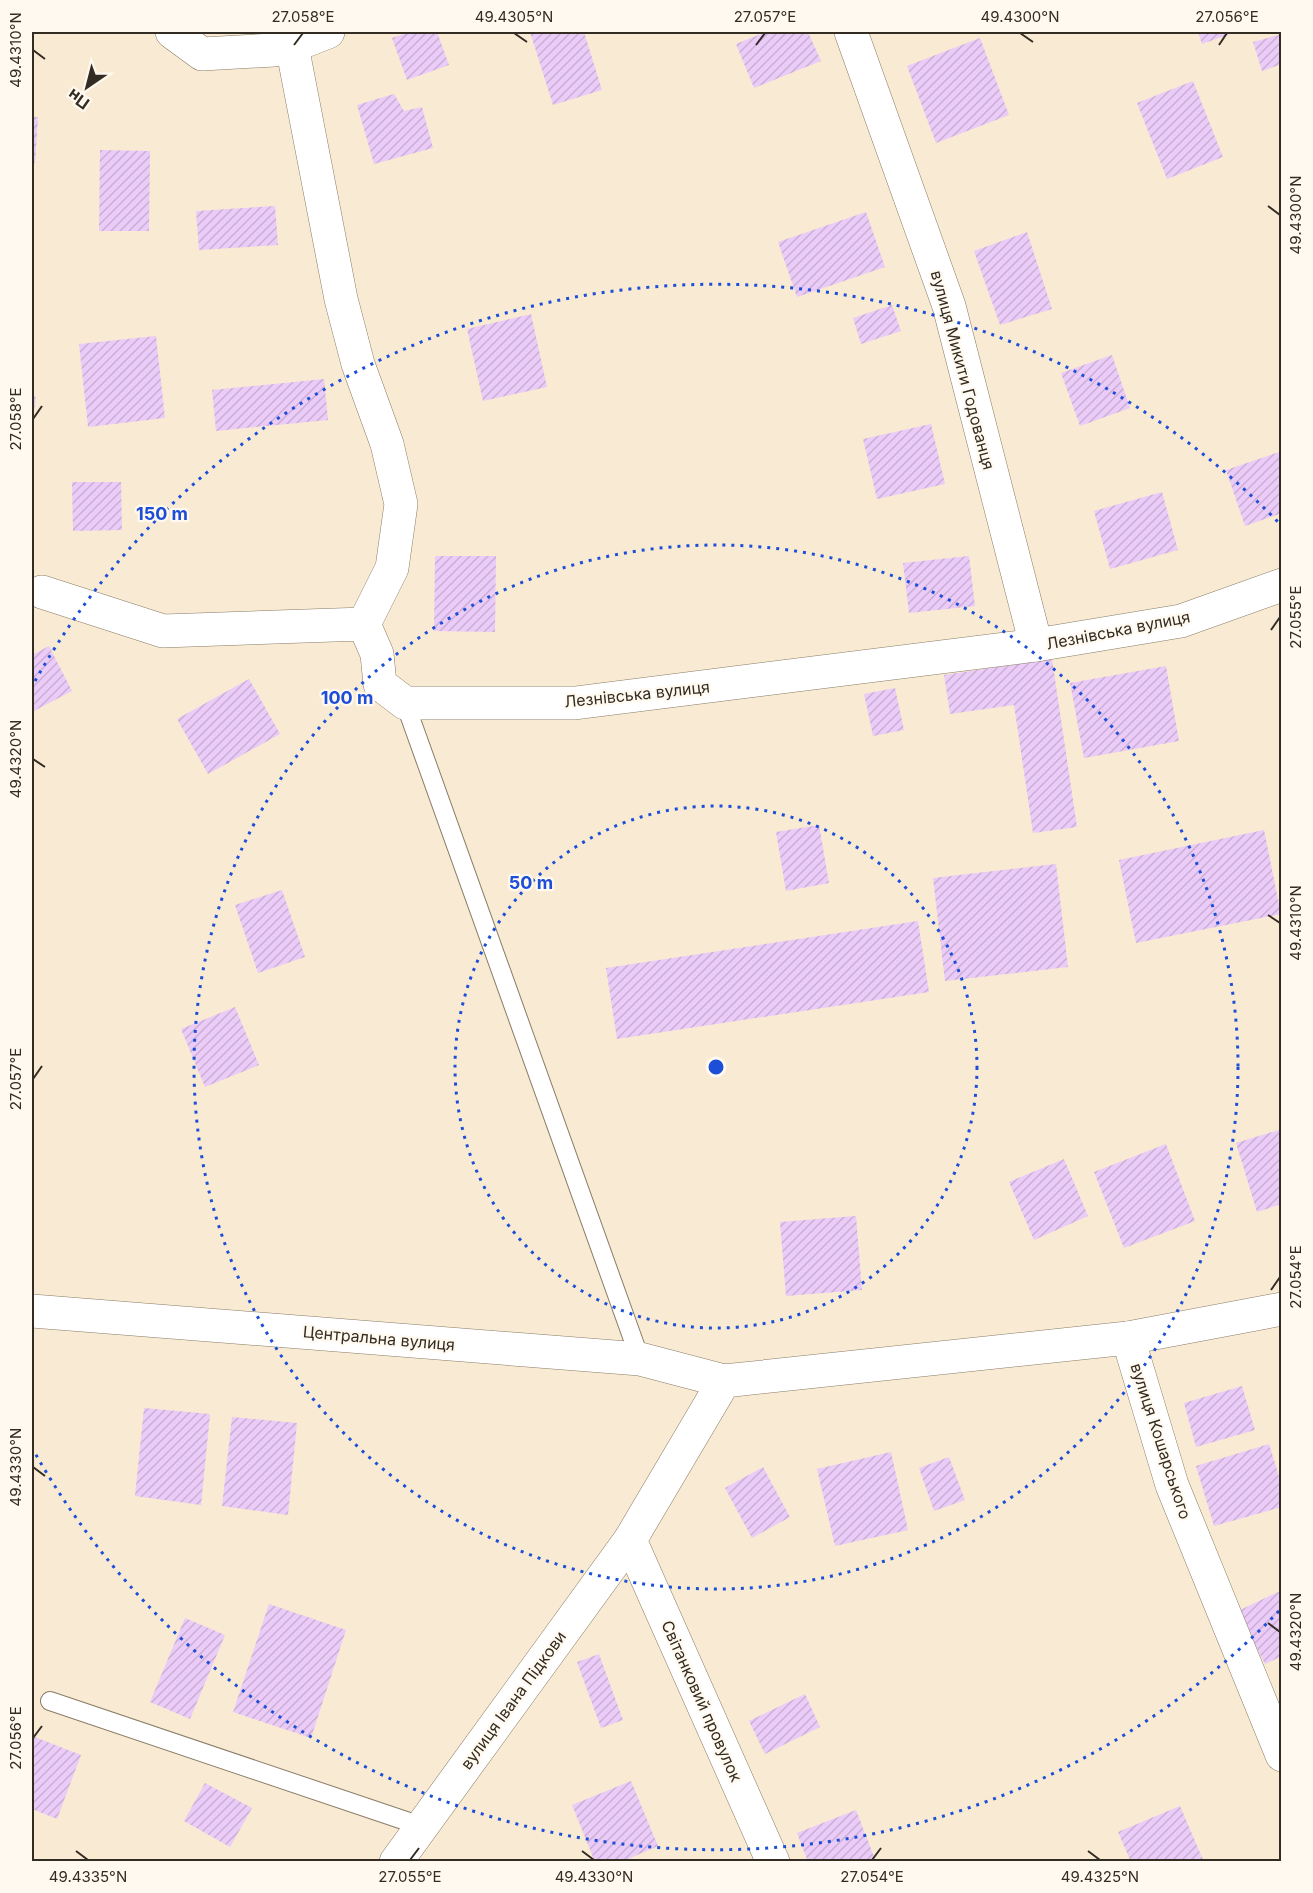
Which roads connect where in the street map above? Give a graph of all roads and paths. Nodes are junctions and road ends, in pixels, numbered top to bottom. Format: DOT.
graph roads {
  1 [pos="172,32"];
  2 [pos="328,32"];
  3 [pos="851,32"];
  4 [pos="292,46"];
  5 [pos="1281,585"];
  6 [pos="42,592"];
  7 [pos="364,624"];
  8 [pos="1036,645"];
  9 [pos="405,703"];
  10 [pos="1281,1309"];
  11 [pos="32,1311"];
  12 [pos="1128,1338"];
  13 [pos="640,1359"];
  14 [pos="724,1381"];
  15 [pos="630,1540"];
  16 [pos="50,1701"];
  17 [pos="1281,1755"];
  18 [pos="421,1826"];
  19 [pos="396,1862"];
  20 [pos="773,1862"];
  1 -- 4 [label="street"];
  2 -- 4 [label="street"];
  3 -- 8 [label="street, вулиця Микити Годованця"];
  4 -- 7 [label="street"];
  5 -- 8 [label="street, Лезнівська вулиця"];
  6 -- 7 [label="street"];
  7 -- 9 [label="street"];
  8 -- 9 [label="street, Лезнівська вулиця"];
  9 -- 13 [label="lane"];
  10 -- 12 [label="street"];
  11 -- 13 [label="street, Центральна вулиця"];
  12 -- 14 [label="street"];
  12 -- 17 [label="street, вулиця Кошарського"];
  13 -- 14 [label="street, Центральна вулиця"];
  14 -- 15 [label="street, вулиця Івана Підкови"];
  15 -- 18 [label="street, вулиця Івана Підкови"];
  15 -- 20 [label="street, Світанковий провулок"];
  16 -- 18 [label="lane"];
  18 -- 19 [label="street, вулиця Івана Підкови"];
}
